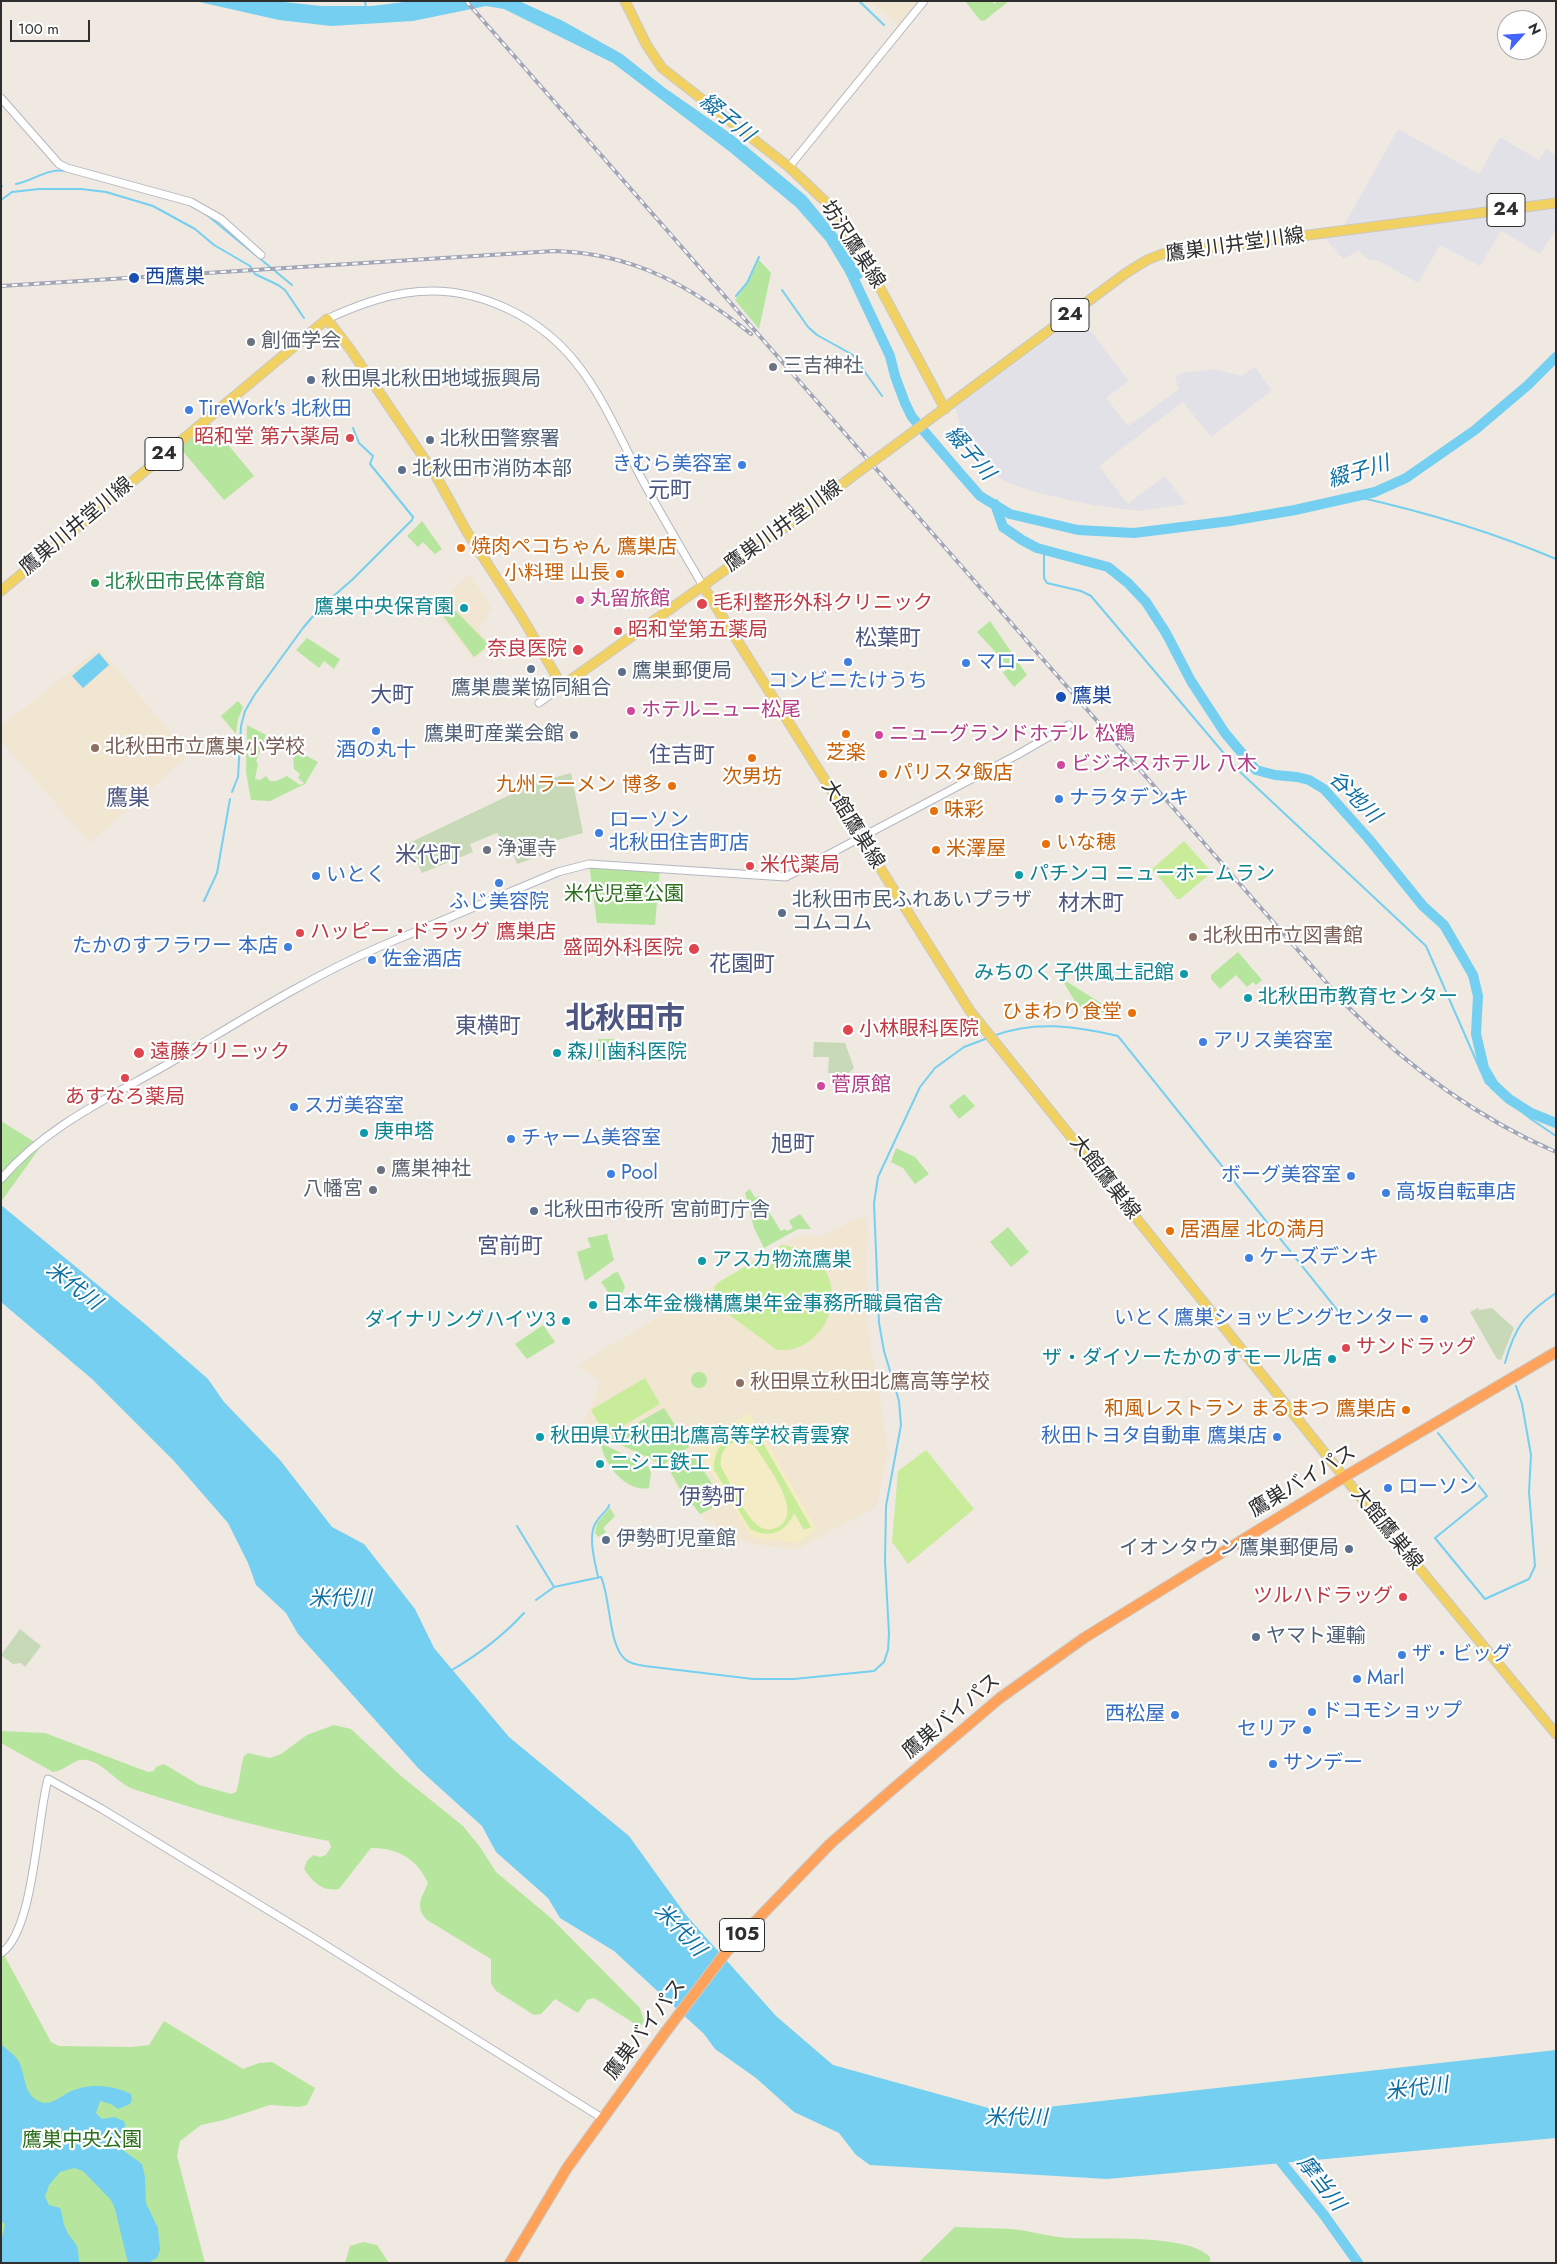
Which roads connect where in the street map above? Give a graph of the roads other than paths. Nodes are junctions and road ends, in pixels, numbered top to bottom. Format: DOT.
graph roads {
  1 [pos="625,1"];
  2 [pos="924,1"];
  3 [pos="1,98"];
  4 [pos="790,167"];
  5 [pos="1556,203"];
  6 [pos="261,255"];
  7 [pos="327,319"];
  8 [pos="945,409"];
  9 [pos="703,586"];
  10 [pos="1,591"];
  11 [pos="562,686"];
  12 [pos="539,703"];
  13 [pos="1069,725"];
  14 [pos="861,839"];
  15 [pos="1,1179"];
  16 [pos="1556,1352"];
  17 [pos="1344,1477"];
  18 [pos="1556,1734"];
  19 [pos="1,1954"];
  20 [pos="602,2118"];
  21 [pos="510,2263"];
  1 -- 4 [label="main road, 坊沢鷹巣線"];
  2 -- 4 [label="street"];
  3 -- 6 [label="street"];
  4 -- 8 [label="main road, 坊沢鷹巣線"];
  5 -- 8 [label="main road, 鷹巣川井堂川線 / 24"];
  7 -- 9 [label="street"];
  7 -- 10 [label="main road, 鷹巣川井堂川線 / 24"];
  7 -- 11 [label="main road"];
  8 -- 9 [label="main road, 鷹巣川井堂川線 / 24, bridge"];
  9 -- 11 [label="main road, 鷹巣川井堂川線 / 24"];
  9 -- 14 [label="main road, 大館鷹巣線"];
  11 -- 12 [label="street"];
  13 -- 14 [label="street"];
  14 -- 15 [label="street"];
  14 -- 17 [label="main road, 大館鷹巣線"];
  16 -- 17 [label="highway, 鷹巣バイパス / 105"];
  17 -- 18 [label="main road, 大館鷹巣線"];
  17 -- 20 [label="highway, 鷹巣バイパス / 105"];
  19 -- 20 [label="street"];
  20 -- 21 [label="highway, 鷹巣バイパス / 105"];
}
